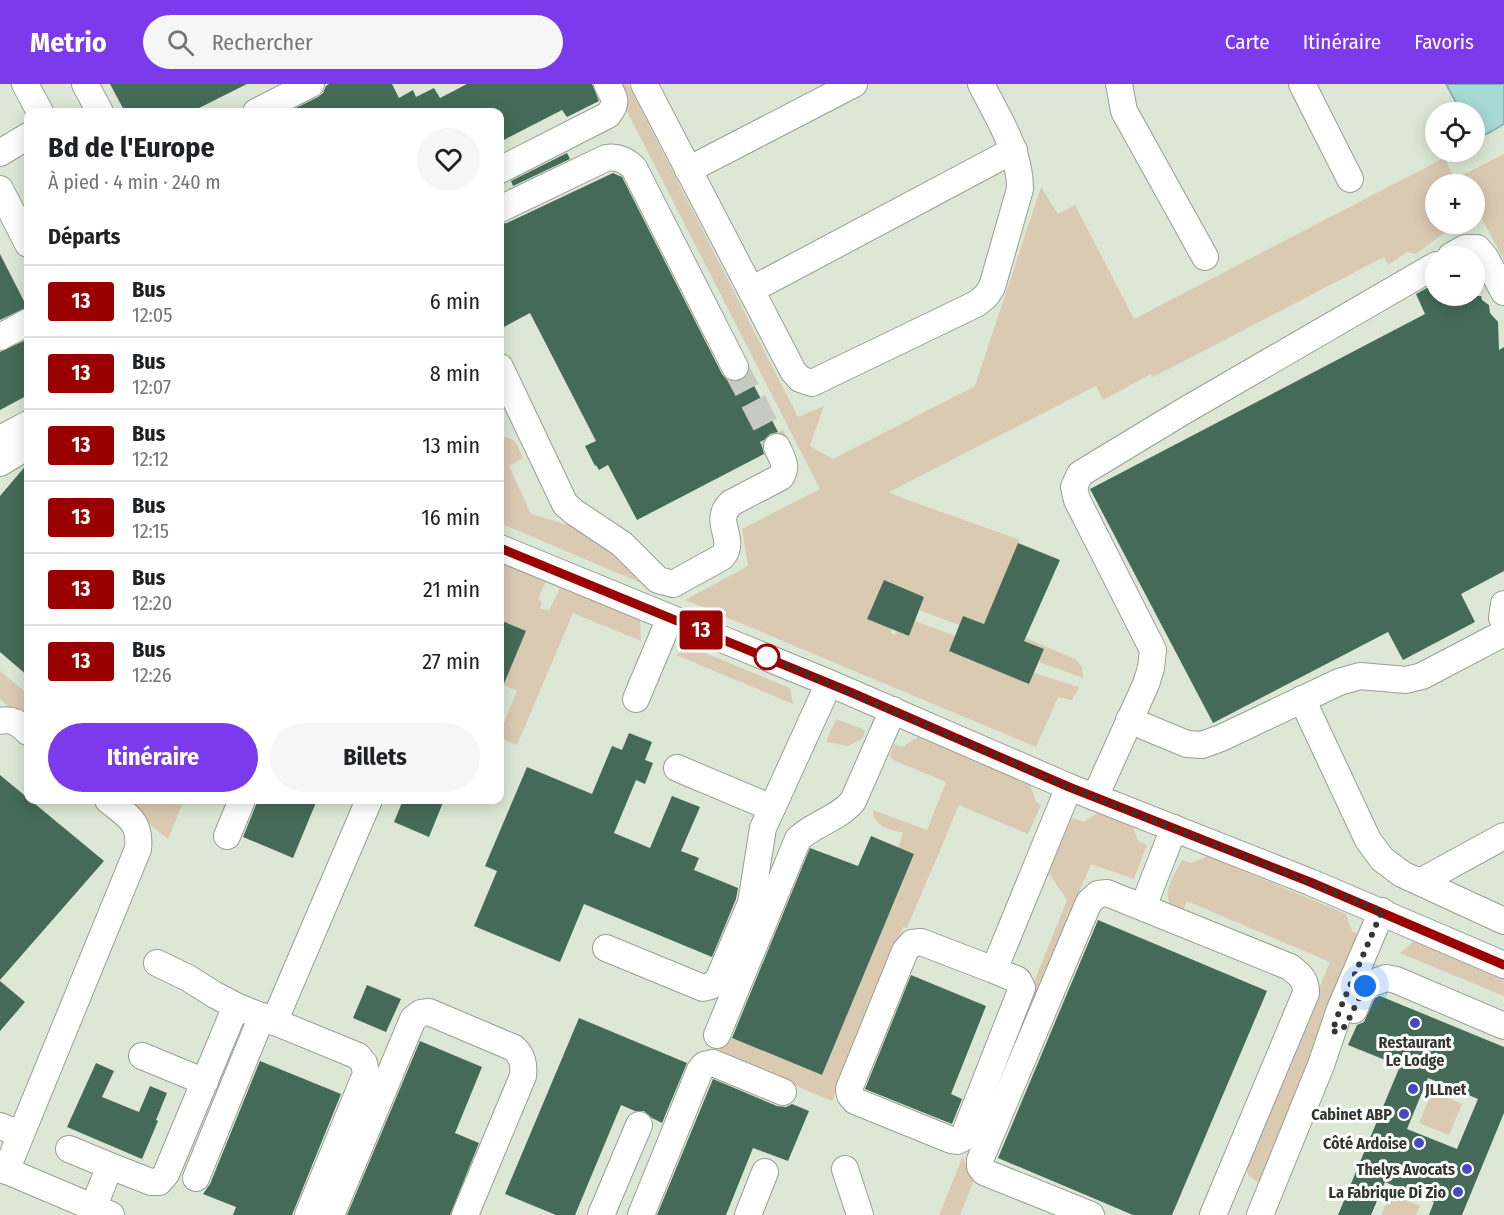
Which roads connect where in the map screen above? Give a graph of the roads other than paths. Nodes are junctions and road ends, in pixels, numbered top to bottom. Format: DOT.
graph roads {
  1 [pos="25,84"];
  2 [pos="85,84"];
  3 [pos="311,84"];
  4 [pos="607,84"];
  5 [pos="644,84"];
  6 [pos="854,84"];
  7 [pos="981,84"];
  8 [pos="1119,84"];
  9 [pos="1302,84"];
  10 [pos="37,108"];
  11 [pos="98,108"];
  12 [pos="264,108"];
  13 [pos="24,138"];
  14 [pos="1014,150"];
  15 [pos="0,153"];
  16 [pos="504,168"];
  17 [pos="688,170"];
  18 [pos="1350,178"];
  19 [pos="0,189"];
  20 [pos="504,207"];
  21 [pos="24,236"];
  22 [pos="1205,257"];
  23 [pos="1485,257"];
  24 [pos="1425,271"];
  25 [pos="751,290"];
  26 [pos="1504,292"];
  27 [pos="24,324"];
  28 [pos="0,337"];
  29 [pos="735,367"];
  30 [pos="504,387"];
  31 [pos="509,412"];
  32 [pos="24,426"];
  33 [pos="0,439"];
  34 [pos="777,447"];
  35 [pos="24,448"];
  36 [pos="0,463"];
  37 [pos="504,550"];
  38 [pos="1504,604"];
  39 [pos="670,618"];
  40 [pos="1504,621"];
  41 [pos="1504,633"];
  42 [pos="829,683"];
  43 [pos="636,699"];
  44 [pos="1302,699"];
  45 [pos="892,710"];
  46 [pos="1130,720"];
  47 [pos="0,721"];
  48 [pos="24,728"];
  49 [pos="677,768"];
  50 [pos="1069,787"];
  51 [pos="1095,797"];
  52 [pos="113,804"];
  53 [pos="240,804"];
  54 [pos="367,804"];
  55 [pos="772,808"];
  56 [pos="1174,828"];
  57 [pos="227,836"];
  58 [pos="1504,836"];
  59 [pos="1420,882"];
  60 [pos="1143,907"];
  61 [pos="1382,911"];
  62 [pos="1504,921"];
  63 [pos="606,948"];
  64 [pos="1500,962"];
  65 [pos="157,963"];
  66 [pos="994,970"];
  67 [pos="236,1006"];
  68 [pos="268,1019"];
  69 [pos="1504,1026"];
  70 [pos="1332,1032"];
  71 [pos="717,1035"];
  72 [pos="141,1056"];
  73 [pos="205,1082"];
  74 [pos="783,1092"];
  75 [pos="639,1125"];
  76 [pos="10,1130"];
  77 [pos="69,1149"];
  78 [pos="110,1166"];
  79 [pos="845,1169"];
  80 [pos="3,1170"];
  81 [pos="765,1172"];
  82 [pos="196,1178"];
  83 [pos="102,1211"];
  84 [pos="308,1215"];
  85 [pos="331,1215"];
  86 [pos="465,1215"];
  87 [pos="601,1215"];
  88 [pos="641,1215"];
  89 [pos="748,1215"];
  90 [pos="860,1215"];
  91 [pos="1092,1215"];
  92 [pos="1213,1215"];
  93 [pos="1260,1215"];
  1 -- 10 [label="street"];
  2 -- 11 [label="street"];
  3 -- 12 [label="street"];
  4 -- 16 [label="street"];
  5 -- 17 [label="street"];
  6 -- 17 [label="street"];
  7 -- 14 [label="street"];
  8 -- 22 [label="street"];
  9 -- 18 [label="street"];
  13 -- 15 [label="street"];
  14 -- 25 [label="street"];
  14 -- 25 [label="street"];
  17 -- 25 [label="street"];
  19 -- 21 [label="street"];
  20 -- 29 [label="street"];
  23 -- 26 [label="street"];
  24 -- 46 [label="street"];
  27 -- 28 [label="street"];
  30 -- 31 [label="street"];
  31 -- 34 [label="street"];
  32 -- 33 [label="street"];
  35 -- 36 [label="street"];
  37 -- 39 [label="street"];
  38 -- 40 [label="street"];
  39 -- 42 [label="street"];
  39 -- 43 [label="street"];
  41 -- 44 [label="street"];
  42 -- 45 [label="street"];
  42 -- 55 [label="street"];
  44 -- 46 [label="street"];
  44 -- 59 [label="street"];
  45 -- 50 [label="street"];
  45 -- 71 [label="street"];
  46 -- 51 [label="street"];
  47 -- 48 [label="street"];
  49 -- 55 [label="street"];
  50 -- 51 [label="street"];
  50 -- 66 [label="street"];
  51 -- 56 [label="street"];
  52 -- 76 [label="street"];
  53 -- 57 [label="street"];
  54 -- 68 [label="street"];
  55 -- 63 [label="street"];
  56 -- 60 [label="street"];
  56 -- 61 [label="street"];
  58 -- 59 [label="street"];
  59 -- 62 [label="street"];
  60 -- 91 [label="street"];
  60 -- 92 [label="street"];
  61 -- 64 [label="street"];
  61 -- 70 [label="street"];
  65 -- 67 [label="street"];
  66 -- 66 [label="street"];
  67 -- 68 [label="street"];
  67 -- 73 [label="street"];
  68 -- 82 [label="street"];
  68 -- 84 [label="street"];
  69 -- 70 [label="street"];
  70 -- 93 [label="street"];
  72 -- 73 [label="street"];
  73 -- 78 [label="street"];
  74 -- 88 [label="street"];
  75 -- 87 [label="street"];
  76 -- 80 [label="street"];
  77 -- 78 [label="street"];
  78 -- 83 [label="street"];
  79 -- 90 [label="street"];
  80 -- 83 [label="street"];
  81 -- 89 [label="street"];
  85 -- 86 [label="street"];
}
